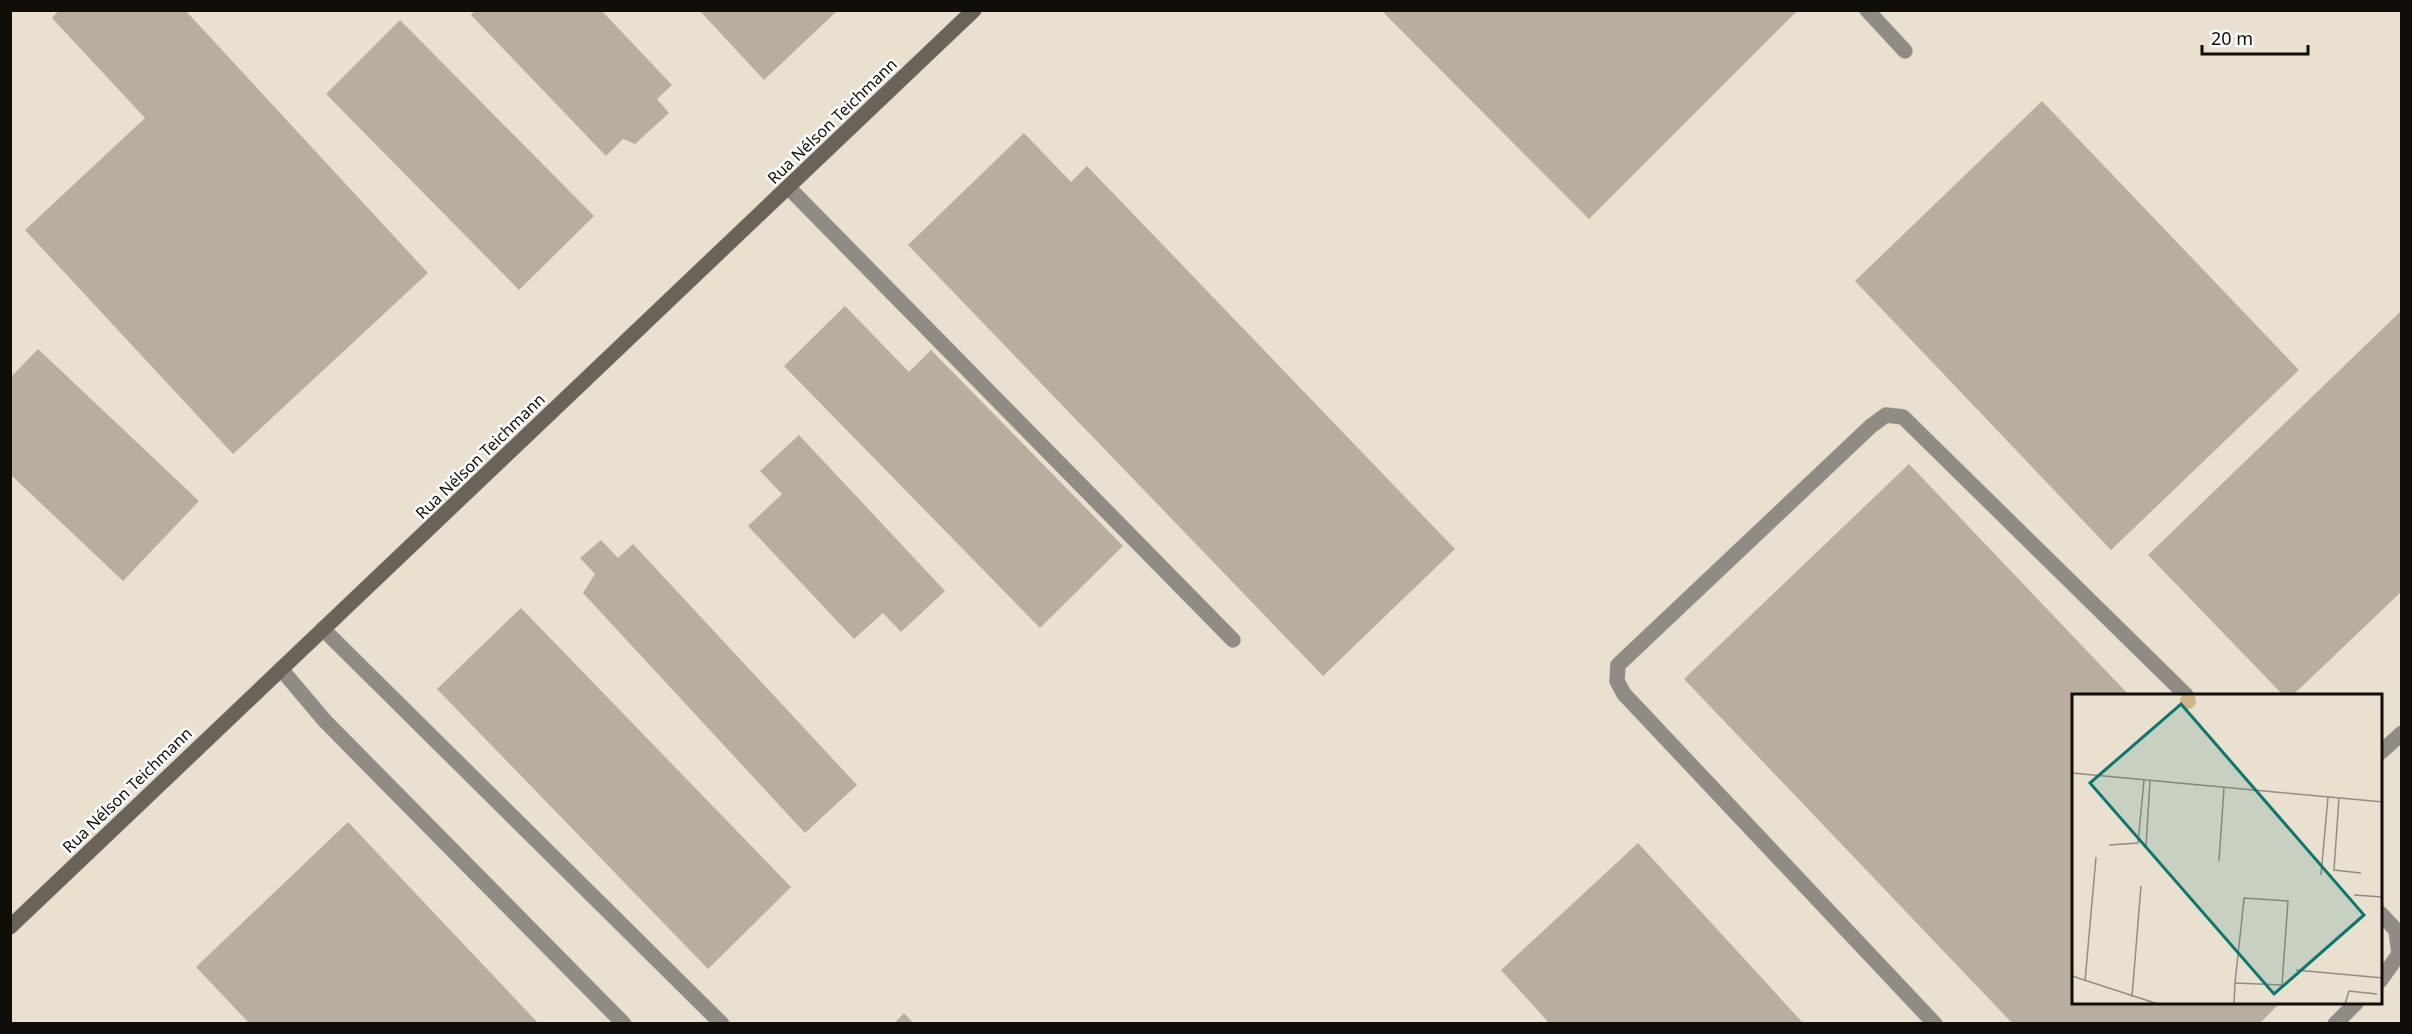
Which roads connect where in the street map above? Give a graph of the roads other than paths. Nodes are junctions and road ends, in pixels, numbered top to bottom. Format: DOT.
graph roads {
  1 [pos="974,10"];
  2 [pos="1867,10"];
  3 [pos="1905,51"];
  4 [pos="788,188"];
  5 [pos="323,629"];
  6 [pos="1233,640"];
  7 [pos="281,669"];
  8 [pos="2185,694"];
  9 [pos="2402,732"];
  10 [pos="2382,751"];
  11 [pos="2382,915"];
  12 [pos="10,927"];
  13 [pos="2382,978"];
  14 [pos="2355,1004"];
  15 [pos="624,1023"];
  16 [pos="722,1023"];
  17 [pos="1935,1023"];
  18 [pos="2335,1023"];
  1 -- 4 [label="main road, Rua Nélson Teichmann"];
  2 -- 3 [label="lane"];
  4 -- 5 [label="main road, Rua Nélson Teichmann"];
  4 -- 6 [label="lane"];
  5 -- 7 [label="main road, Rua Nélson Teichmann"];
  5 -- 16 [label="lane"];
  7 -- 12 [label="main road, Rua Nélson Teichmann"];
  7 -- 15 [label="lane"];
  8 -- 17 [label="lane"];
  9 -- 10 [label="lane"];
  11 -- 13 [label="lane"];
  14 -- 18 [label="lane"];
}
